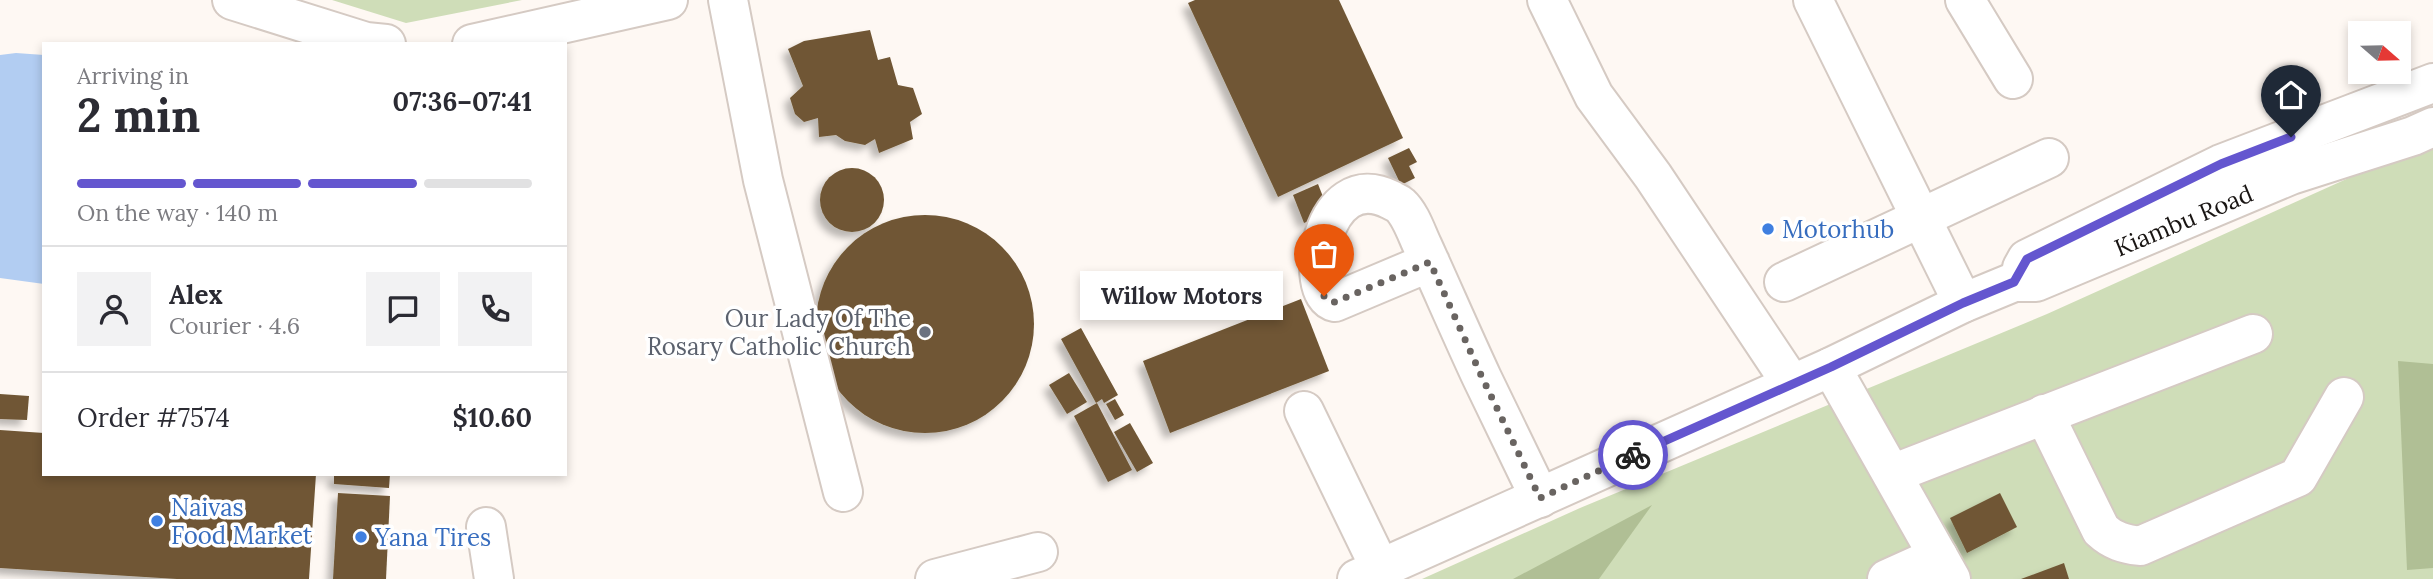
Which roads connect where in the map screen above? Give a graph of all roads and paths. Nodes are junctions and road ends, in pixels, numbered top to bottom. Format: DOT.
graph roads {
  1 [pos="232,0"];
  2 [pos="728,0"];
  3 [pos="1547,0"];
  4 [pos="1813,0"];
  5 [pos="1965,0"];
  6 [pos="643,2"];
  7 [pos="373,42"];
  8 [pos="480,42"];
  9 [pos="2012,79"];
  10 [pos="2433,83"];
  11 [pos="2433,127"];
  12 [pos="2049,158"];
  13 [pos="1922,219"];
  14 [pos="1430,262"];
  15 [pos="1784,282"];
  16 [pos="2014,282"];
  17 [pos="1963,303"];
  18 [pos="2253,334"];
  19 [pos="1831,367"];
  20 [pos="1791,383"];
  21 [pos="2344,397"];
  22 [pos="1304,411"];
  23 [pos="2044,414"];
  24 [pos="1892,474"];
  25 [pos="844,492"];
  26 [pos="1540,498"];
  27 [pos="486,527"];
  28 [pos="1038,552"];
  29 [pos="1945,567"];
  30 [pos="1369,574"];
  31 [pos="494,579"];
  32 [pos="935,579"];
  33 [pos="1887,579"];
  1 -- 7 [label="main road"];
  2 -- 25 [label="main road"];
  3 -- 20 [label="main road"];
  4 -- 13 [label="main road"];
  5 -- 9 [label="main road"];
  6 -- 8 [label="main road"];
  10 -- 16 [label="main road, Kiambu Road"];
  11 -- 16 [label="main road, Kiambu Road"];
  12 -- 13 [label="main road"];
  13 -- 15 [label="main road"];
  13 -- 17 [label="main road"];
  14 -- 26 [label="main road"];
  16 -- 17 [label="main road, Kiambu Road"];
  17 -- 19 [label="main road, Kiambu Road"];
  18 -- 23 [label="main road"];
  19 -- 20 [label="main road, Kiambu Road"];
  19 -- 24 [label="main road"];
  20 -- 26 [label="main road, Kiambu Road"];
  21 -- 23 [label="main road"];
  22 -- 30 [label="main road"];
  23 -- 24 [label="main road"];
  24 -- 29 [label="main road"];
  26 -- 30 [label="main road, Kiambu Road"];
  27 -- 31 [label="main road"];
  28 -- 32 [label="main road"];
  29 -- 33 [label="main road"];
}
